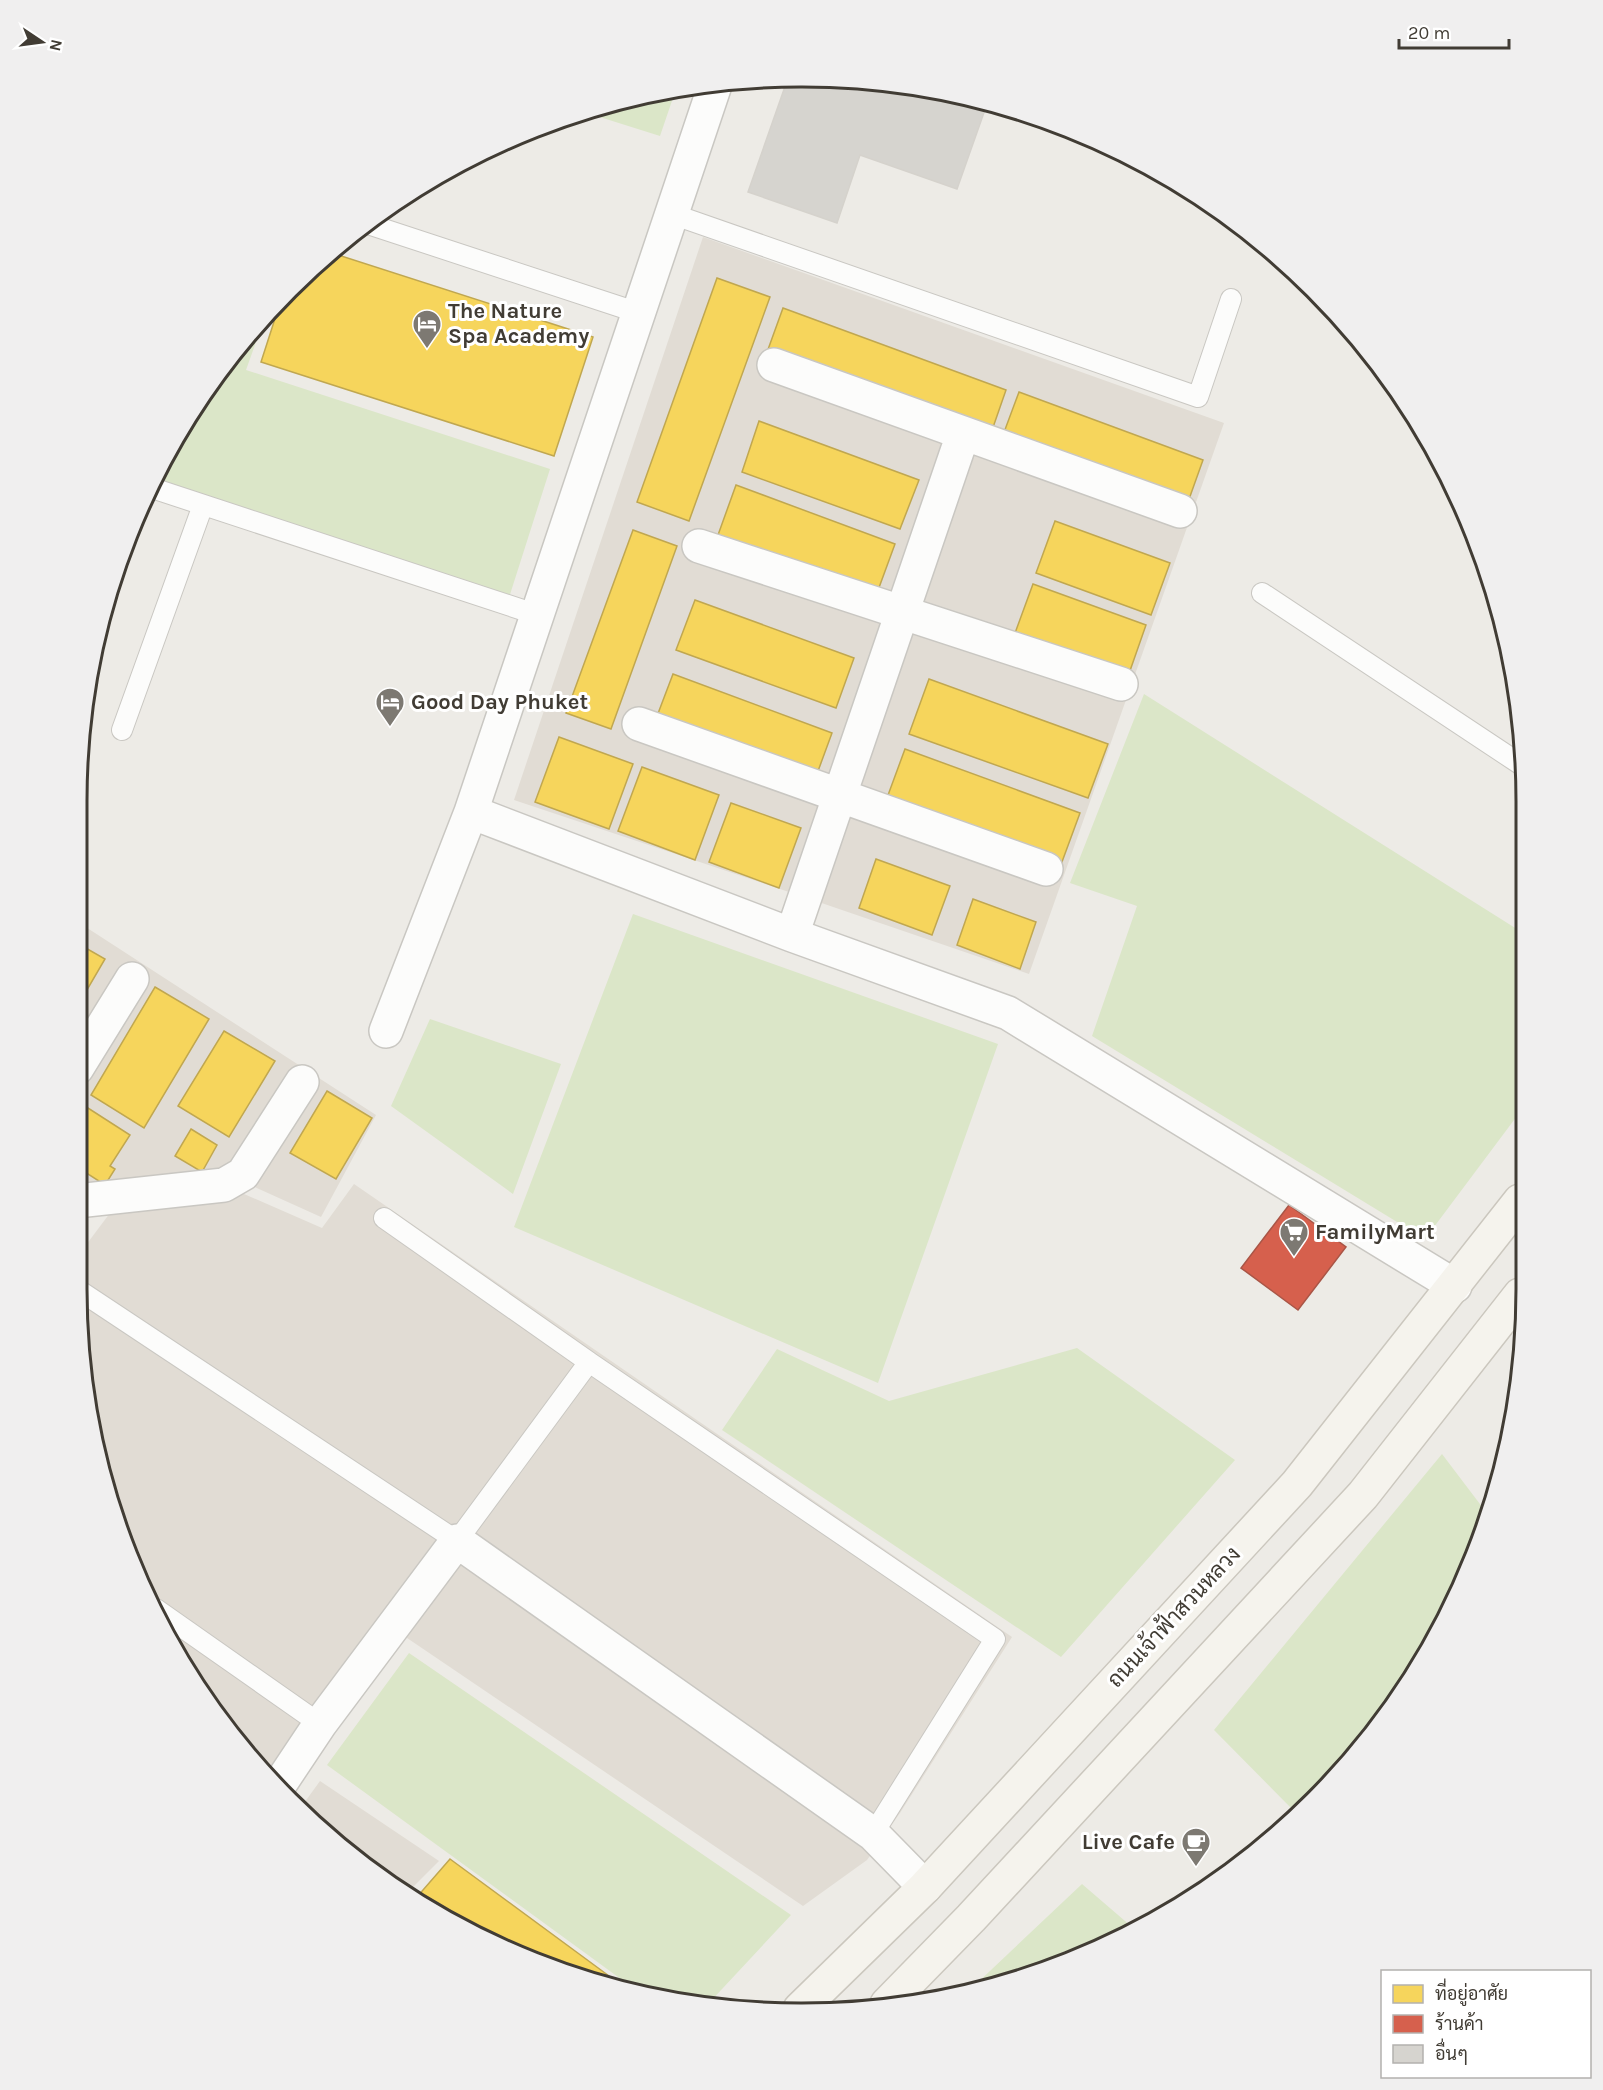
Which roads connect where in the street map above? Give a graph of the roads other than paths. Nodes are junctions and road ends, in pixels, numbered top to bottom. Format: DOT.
graph roads {
  1 [pos="712,93"];
  2 [pos="672,214"];
  3 [pos="378,227"];
  4 [pos="1231,299"];
  5 [pos="639,313"];
  6 [pos="774,365"];
  7 [pos="963,434"];
  8 [pos="158,491"];
  9 [pos="203,505"];
  10 [pos="1180,511"];
  11 [pos="699,546"];
  12 [pos="1262,593"];
  13 [pos="902,612"];
  14 [pos="538,615"];
  15 [pos="1121,684"];
  16 [pos="639,724"];
  17 [pos="122,730"];
  18 [pos="1514,760"];
  19 [pos="840,794"];
  20 [pos="471,812"];
  21 [pos="1046,868"];
  22 [pos="792,935"];
  23 [pos="132,979"];
  24 [pos="386,1031"];
  25 [pos="87,1052"];
  26 [pos="302,1082"];
  27 [pos="87,1201"];
  28 [pos="1516,1206"];
  29 [pos="384,1218"];
  30 [pos="1455,1286"];
  31 [pos="87,1297"];
  32 [pos="1515,1301"];
  33 [pos="589,1362"];
  34 [pos="457,1541"];
  35 [pos="167,1617"];
  36 [pos="320,1724"];
  37 [pos="283,1780"];
  38 [pos="873,1834"];
  39 [pos="925,1887"];
  40 [pos="894,1997"];
  41 [pos="806,2003"];
  1 -- 2 [label="street"];
  2 -- 4 [label="lane"];
  2 -- 5 [label="street"];
  3 -- 5 [label="lane"];
  5 -- 14 [label="street"];
  6 -- 7 [label="street"];
  7 -- 10 [label="street"];
  7 -- 13 [label="street"];
  8 -- 9 [label="lane"];
  9 -- 14 [label="lane"];
  9 -- 17 [label="lane"];
  11 -- 13 [label="street"];
  12 -- 18 [label="lane"];
  13 -- 15 [label="street"];
  13 -- 19 [label="street"];
  14 -- 20 [label="street"];
  16 -- 19 [label="street"];
  19 -- 21 [label="street"];
  19 -- 22 [label="street"];
  20 -- 22 [label="street"];
  20 -- 24 [label="street"];
  22 -- 30 [label="street"];
  23 -- 25 [label="street"];
  26 -- 27 [label="street"];
  28 -- 30 [label="main road, ถนนเจ้าฟ้าสวนหลวง"];
  29 -- 33 [label="lane"];
  30 -- 39 [label="main road, ถนนเจ้าฟ้าสวนหลวง"];
  31 -- 34 [label="lane"];
  32 -- 40 [label="main road"];
  33 -- 34 [label="lane"];
  33 -- 38 [label="lane"];
  34 -- 36 [label="street"];
  34 -- 38 [label="street"];
  35 -- 36 [label="lane"];
  36 -- 37 [label="street"];
  38 -- 39 [label="street"];
  39 -- 41 [label="main road, ถนนเจ้าฟ้าสวนหลวง"];
}
